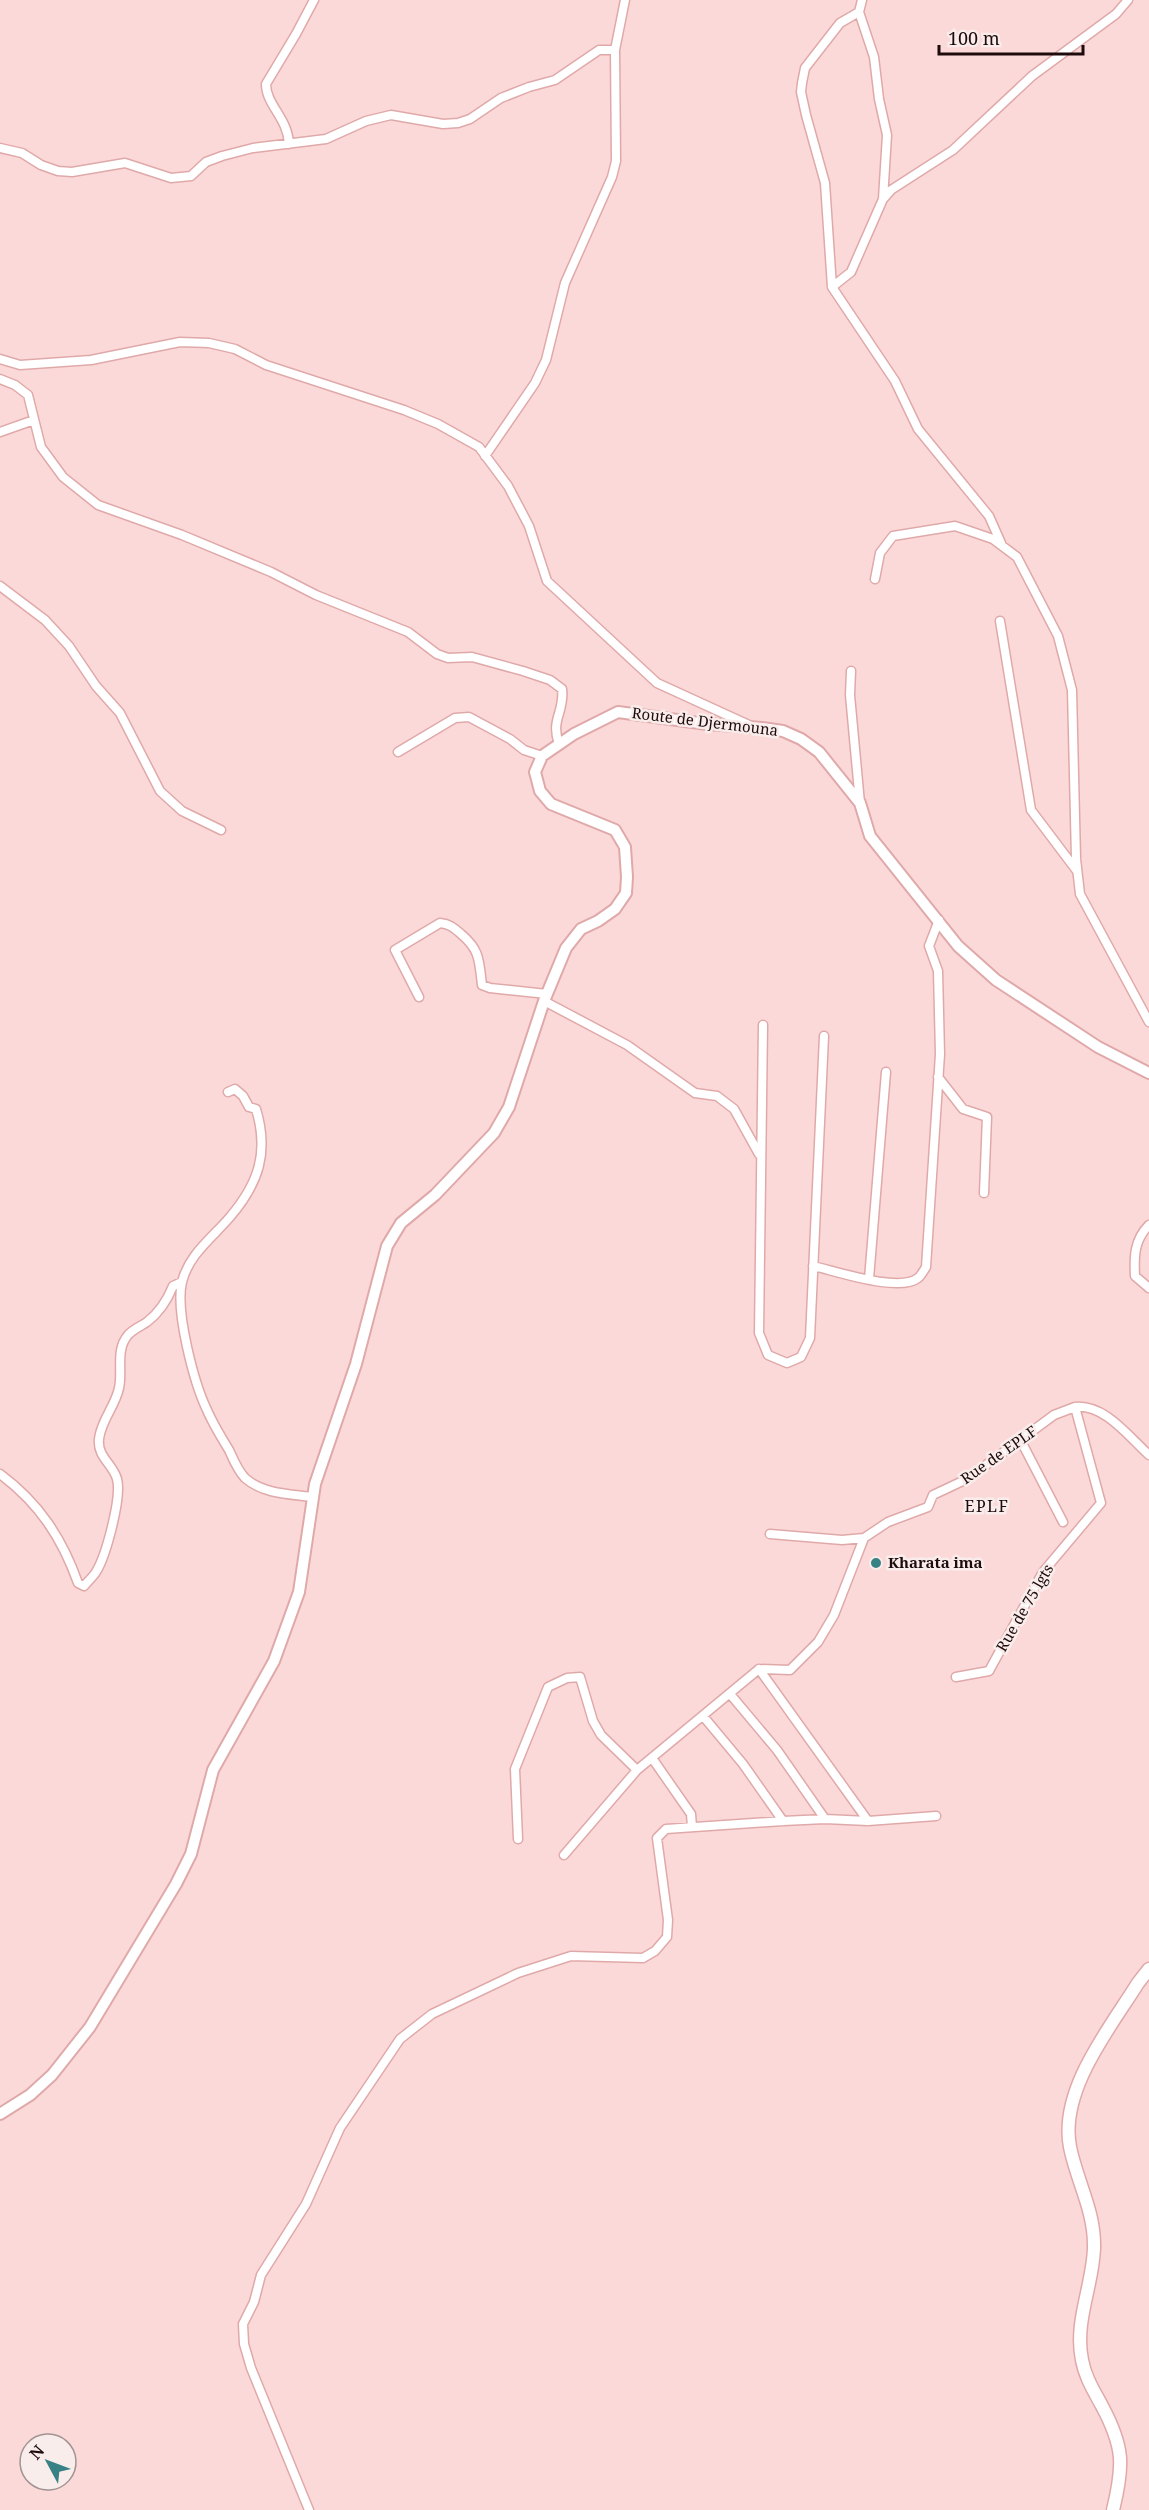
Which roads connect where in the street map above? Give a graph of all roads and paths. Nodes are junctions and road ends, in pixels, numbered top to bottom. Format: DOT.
graph roads {
  1 [pos="314,0"];
  2 [pos="625,0"];
  3 [pos="862,0"];
  4 [pos="1128,0"];
  5 [pos="859,12"];
  6 [pos="615,50"];
  7 [pos="288,144"];
  8 [pos="0,148"];
  9 [pos="883,199"];
  10 [pos="832,287"];
  11 [pos="0,359"];
  12 [pos="0,380"];
  13 [pos="34,420"];
  14 [pos="0,432"];
  15 [pos="485,456"];
  16 [pos="1003,546"];
  17 [pos="875,579"];
  18 [pos="0,586"];
  19 [pos="1000,621"];
  20 [pos="851,671"];
  21 [pos="752,726"];
  22 [pos="564,741"];
  23 [pos="398,752"];
  24 [pos="542,756"];
  25 [pos="860,803"];
  26 [pos="221,830"];
  27 [pos="1077,872"];
  28 [pos="939,920"];
  29 [pos="419,997"];
  30 [pos="545,998"];
  31 [pos="1149,1022"];
  32 [pos="763,1025"];
  33 [pos="824,1036"];
  34 [pos="886,1072"];
  35 [pos="1149,1073"];
  36 [pos="939,1077"];
  37 [pos="228,1092"];
  38 [pos="759,1156"];
  39 [pos="984,1193"];
  40 [pos="1149,1225"];
  41 [pos="1145,1237"];
  42 [pos="813,1266"];
  43 [pos="869,1279"];
  44 [pos="182,1282"];
  45 [pos="1149,1288"];
  46 [pos="1074,1407"];
  47 [pos="1021,1441"];
  48 [pos="1149,1455"];
  49 [pos="0,1474"];
  50 [pos="313,1497"];
  51 [pos="1064,1522"];
  52 [pos="770,1534"];
  53 [pos="864,1538"];
  54 [pos="759,1669"];
  55 [pos="956,1677"];
  56 [pos="730,1694"];
  57 [pos="703,1716"];
  58 [pos="652,1758"];
  59 [pos="637,1770"];
  60 [pos="936,1816"];
  61 [pos="825,1819"];
  62 [pos="783,1821"];
  63 [pos="868,1821"];
  64 [pos="692,1827"];
  65 [pos="518,1839"];
  66 [pos="564,1854"];
  67 [pos="1149,1969"];
  68 [pos="0,2114"];
  69 [pos="309,2510"];
  70 [pos="1113,2510"];
  1 -- 7 [label="street"];
  2 -- 6 [label="street"];
  3 -- 5 [label="street"];
  4 -- 9 [label="street"];
  5 -- 9 [label="street"];
  5 -- 10 [label="street"];
  6 -- 7 [label="street"];
  6 -- 15 [label="street"];
  7 -- 8 [label="street"];
  9 -- 10 [label="street"];
  10 -- 16 [label="street"];
  11 -- 15 [label="street"];
  12 -- 13 [label="street"];
  13 -- 14 [label="street"];
  13 -- 22 [label="street"];
  15 -- 21 [label="street"];
  16 -- 17 [label="street"];
  16 -- 27 [label="street"];
  18 -- 26 [label="street"];
  19 -- 27 [label="street"];
  20 -- 25 [label="street"];
  21 -- 22 [label="street, Route de Djermouna"];
  21 -- 25 [label="street, Route de Djermouna"];
  22 -- 24 [label="street, Route de Djermouna"];
  23 -- 24 [label="street"];
  24 -- 30 [label="street"];
  25 -- 28 [label="street, Route de Djermouna"];
  27 -- 31 [label="street"];
  28 -- 35 [label="street, Route de Djermouna"];
  28 -- 36 [label="street"];
  29 -- 30 [label="street"];
  30 -- 38 [label="street"];
  30 -- 50 [label="street"];
  32 -- 38 [label="street"];
  33 -- 42 [label="street"];
  34 -- 43 [label="street"];
  36 -- 39 [label="street"];
  36 -- 43 [label="street"];
  37 -- 44 [label="street"];
  38 -- 42 [label="street"];
  40 -- 41 [label="street"];
  41 -- 45 [label="street"];
  42 -- 43 [label="street"];
  44 -- 49 [label="street"];
  44 -- 50 [label="street"];
  46 -- 47 [label="street, Rue de EPLF"];
  46 -- 48 [label="street"];
  46 -- 55 [label="street, Rue de 75 lgts"];
  47 -- 51 [label="street"];
  47 -- 53 [label="street, Rue de EPLF"];
  50 -- 68 [label="street"];
  52 -- 53 [label="street"];
  53 -- 54 [label="street"];
  54 -- 56 [label="street"];
  54 -- 63 [label="street"];
  56 -- 57 [label="street"];
  56 -- 61 [label="street"];
  57 -- 58 [label="street"];
  57 -- 62 [label="street"];
  58 -- 59 [label="street"];
  58 -- 64 [label="street"];
  59 -- 65 [label="street"];
  59 -- 66 [label="street"];
  60 -- 63 [label="street"];
  61 -- 62 [label="street"];
  61 -- 63 [label="street"];
  62 -- 64 [label="street"];
  64 -- 69 [label="street"];
  67 -- 70 [label="main road"];
}
